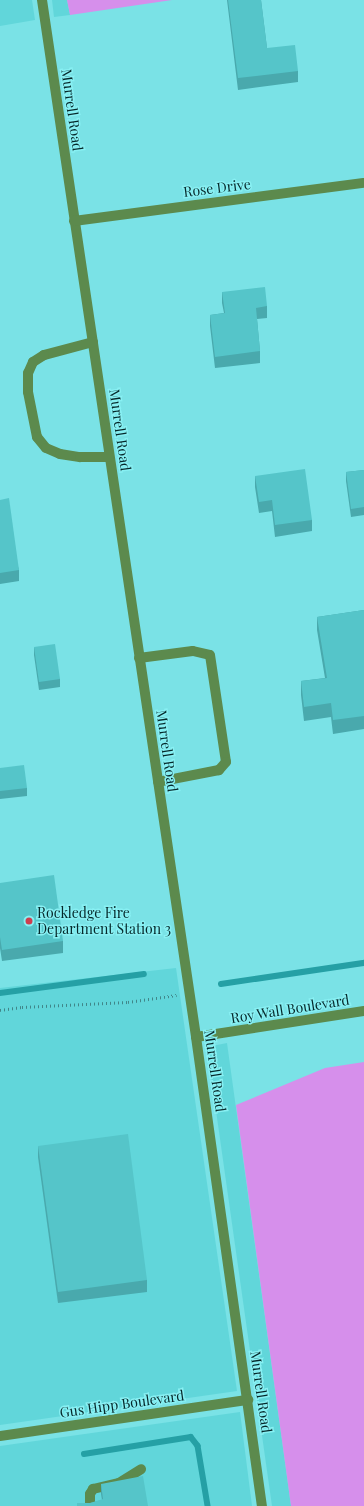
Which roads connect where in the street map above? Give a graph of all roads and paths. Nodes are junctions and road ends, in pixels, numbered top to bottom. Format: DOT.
graph roads {
  1 [pos="42,0"];
  2 [pos="364,183"];
  3 [pos="74,221"];
  4 [pos="92,342"];
  5 [pos="109,457"];
  6 [pos="139,658"];
  7 [pos="158,782"];
  8 [pos="189,993"];
  9 [pos="0,1010"];
  10 [pos="364,1011"];
  11 [pos="196,1037"];
  12 [pos="248,1400"];
  13 [pos="0,1436"];
  14 [pos="141,1469"];
  15 [pos="90,1506"];
  16 [pos="262,1506"];
  1 -- 3 [label="street, Murrell Road"];
  2 -- 3 [label="street, Rose Drive"];
  3 -- 4 [label="street, Murrell Road"];
  4 -- 5 [label="street, Murrell Road"];
  4 -- 5 [label="street"];
  5 -- 6 [label="street, Murrell Road"];
  6 -- 7 [label="street, Murrell Road"];
  6 -- 7 [label="street"];
  7 -- 8 [label="street, Murrell Road"];
  8 -- 9 [label="path"];
  8 -- 11 [label="street, Murrell Road"];
  10 -- 11 [label="street, Roy Wall Boulevard"];
  11 -- 12 [label="street, Murrell Road"];
  12 -- 13 [label="street, Gus Hipp Boulevard"];
  12 -- 16 [label="street, Murrell Road"];
  14 -- 15 [label="street"];
}
